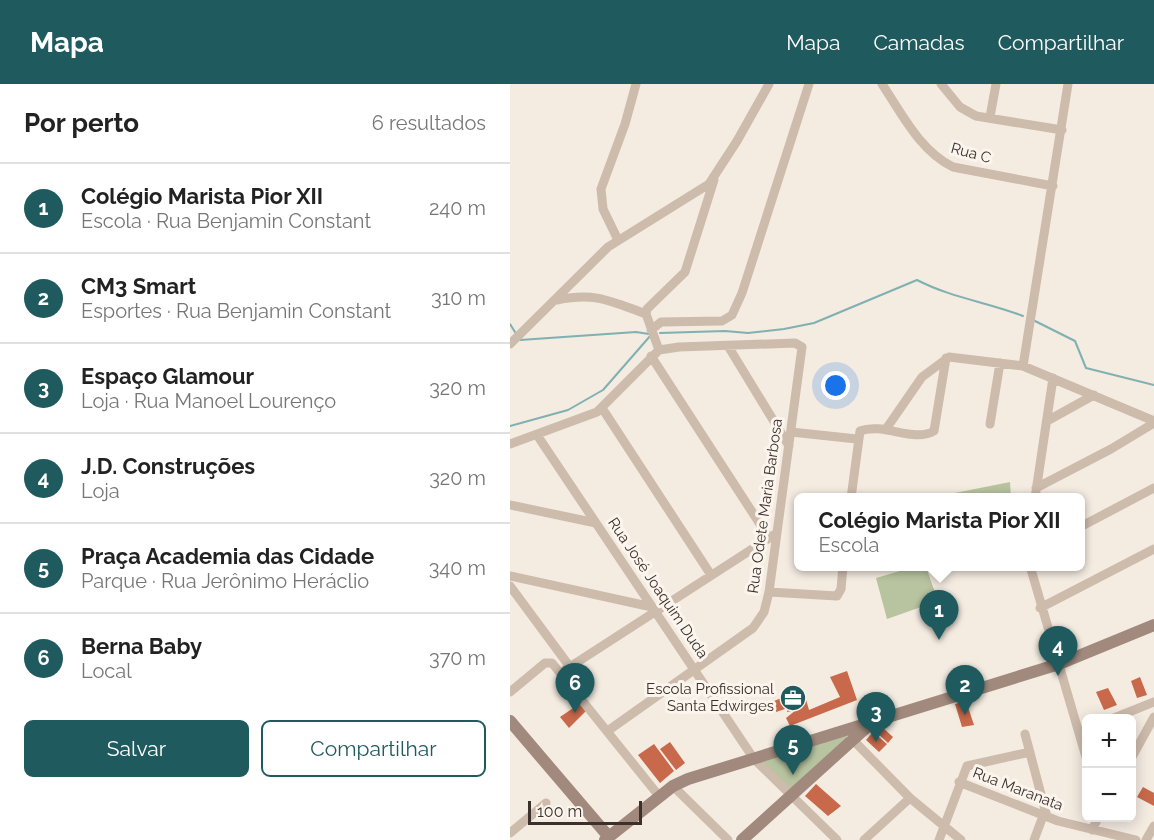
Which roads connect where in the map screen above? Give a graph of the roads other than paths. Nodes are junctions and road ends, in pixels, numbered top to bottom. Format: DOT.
graph roads {
  1 [pos="636,84"];
  2 [pos="769,84"];
  3 [pos="809,84"];
  4 [pos="882,84"];
  5 [pos="941,84"];
  6 [pos="996,84"];
  7 [pos="1068,84"];
  8 [pos="990,117"];
  9 [pos="1062,130"];
  10 [pos="716,174"];
  11 [pos="1053,186"];
  12 [pos="618,240"];
  13 [pos="557,300"];
  14 [pos="646,314"];
  15 [pos="651,330"];
  16 [pos="510,344"];
  17 [pos="728,346"];
  18 [pos="655,353"];
  19 [pos="946,358"];
  20 [pos="1000,363"];
  21 [pos="1023,366"];
  22 [pos="1053,378"];
  23 [pos="1094,395"];
  24 [pos="602,408"];
  25 [pos="1047,421"];
  26 [pos="1154,422"];
  27 [pos="990,424"];
  28 [pos="886,429"];
  29 [pos="792,432"];
  30 [pos="537,435"];
  31 [pos="857,439"];
  32 [pos="510,444"];
  33 [pos="789,446"];
  34 [pos="1154,488"];
  35 [pos="852,493"];
  36 [pos="1035,493"];
  37 [pos="510,505"];
  38 [pos="596,523"];
  39 [pos="1085,524"];
  40 [pos="773,536"];
  41 [pos="1154,549"];
  42 [pos="843,571"];
  43 [pos="1031,571"];
  44 [pos="711,575"];
  45 [pos="510,576"];
  46 [pos="510,586"];
  47 [pos="769,592"];
  48 [pos="1040,608"];
  49 [pos="654,609"];
  50 [pos="1154,625"];
  51 [pos="1059,664"];
  52 [pos="694,669"];
  53 [pos="566,670"];
  54 [pos="510,692"];
  55 [pos="1154,702"];
  56 [pos="1124,714"];
  57 [pos="1154,717"];
  58 [pos="510,721"];
  59 [pos="868,725"];
  60 [pos="1082,728"];
  61 [pos="609,730"];
  62 [pos="1026,734"];
  63 [pos="854,741"];
  64 [pos="1136,748"];
  65 [pos="1030,752"];
  66 [pos="754,759"];
  67 [pos="959,782"];
  68 [pos="673,786"];
  69 [pos="659,796"];
  70 [pos="791,796"];
  71 [pos="910,798"];
  72 [pos="546,803"];
  73 [pos="1045,816"];
  74 [pos="1154,826"];
  75 [pos="944,827"];
  76 [pos="512,828"];
  77 [pos="1096,834"];
  78 [pos="607,839"];
  79 [pos="728,840"];
  80 [pos="742,840"];
  81 [pos="837,840"];
  82 [pos="864,840"];
  83 [pos="939,840"];
  84 [pos="961,840"];
  85 [pos="1034,840"];
  86 [pos="1136,840"];
  87 [pos="1146,840"];
  1 -- 12 [label="street"];
  2 -- 10 [label="street"];
  3 -- 15 [label="street"];
  4 -- 11 [label="street, Rua C"];
  5 -- 8 [label="street"];
  6 -- 8 [label="street"];
  7 -- 9 [label="street"];
  8 -- 9 [label="street"];
  9 -- 11 [label="street"];
  10 -- 12 [label="street"];
  10 -- 14 [label="street"];
  11 -- 21 [label="street"];
  12 -- 13 [label="street"];
  13 -- 14 [label="street"];
  13 -- 16 [label="street"];
  14 -- 15 [label="street"];
  15 -- 18 [label="street"];
  17 -- 18 [label="street"];
  17 -- 29 [label="street, Rua Odete Maria Barbosa"];
  17 -- 33 [label="street"];
  18 -- 24 [label="street"];
  18 -- 40 [label="street"];
  19 -- 20 [label="street"];
  19 -- 28 [label="street"];
  19 -- 28 [label="street"];
  20 -- 21 [label="street"];
  20 -- 27 [label="street"];
  21 -- 22 [label="street"];
  22 -- 23 [label="street"];
  22 -- 25 [label="street"];
  23 -- 25 [label="street"];
  23 -- 26 [label="street"];
  24 -- 30 [label="street"];
  24 -- 44 [label="street"];
  25 -- 36 [label="street"];
  26 -- 36 [label="street"];
  28 -- 31 [label="street"];
  29 -- 31 [label="street"];
  29 -- 33 [label="street, Rua Odete Maria Barbosa"];
  30 -- 32 [label="street"];
  30 -- 38 [label="street, Rua José Joaquim Duda"];
  31 -- 35 [label="street"];
  33 -- 40 [label="street, Rua Odete Maria Barbosa"];
  34 -- 39 [label="street"];
  37 -- 38 [label="street"];
  38 -- 49 [label="street, Rua José Joaquim Duda"];
  40 -- 44 [label="street"];
  40 -- 47 [label="street, Rua Odete Maria Barbosa"];
  41 -- 48 [label="street"];
  42 -- 47 [label="street"];
  43 -- 48 [label="street"];
  44 -- 49 [label="street"];
  45 -- 49 [label="street"];
  46 -- 53 [label="street"];
  47 -- 52 [label="street, Rua Odete Maria Barbosa"];
  48 -- 51 [label="street"];
  49 -- 52 [label="street, Rua José Joaquim Duda"];
  49 -- 53 [label="street"];
  50 -- 51 [label="main road"];
  51 -- 59 [label="main road"];
  51 -- 60 [label="street"];
  52 -- 61 [label="street, Rua Odete Maria Barbosa"];
  52 -- 66 [label="street, Rua José Joaquim Duda"];
  53 -- 54 [label="street"];
  53 -- 61 [label="street"];
  55 -- 56 [label="street"];
  57 -- 64 [label="street"];
  58 -- 78 [label="main road"];
  59 -- 63 [label="main road"];
  59 -- 66 [label="main road"];
  61 -- 69 [label="street"];
  62 -- 65 [label="street"];
  63 -- 70 [label="main road"];
  63 -- 71 [label="street"];
  65 -- 67 [label="street"];
  65 -- 73 [label="street"];
  66 -- 68 [label="main road"];
  66 -- 70 [label="street, Rua José Joaquim Duda"];
  67 -- 73 [label="street, Rua Maranata"];
  67 -- 75 [label="street"];
  68 -- 69 [label="main road"];
  68 -- 79 [label="street"];
  69 -- 78 [label="main road"];
  70 -- 80 [label="main road"];
  70 -- 81 [label="street, Rua José Joaquim Duda"];
  71 -- 75 [label="street"];
  71 -- 82 [label="street"];
  72 -- 76 [label="street"];
  73 -- 77 [label="street, Rua Maranata"];
  73 -- 85 [label="street"];
  74 -- 87 [label="street"];
  75 -- 83 [label="street"];
  75 -- 84 [label="street"];
  77 -- 86 [label="street, Rua Maranata"];
}
